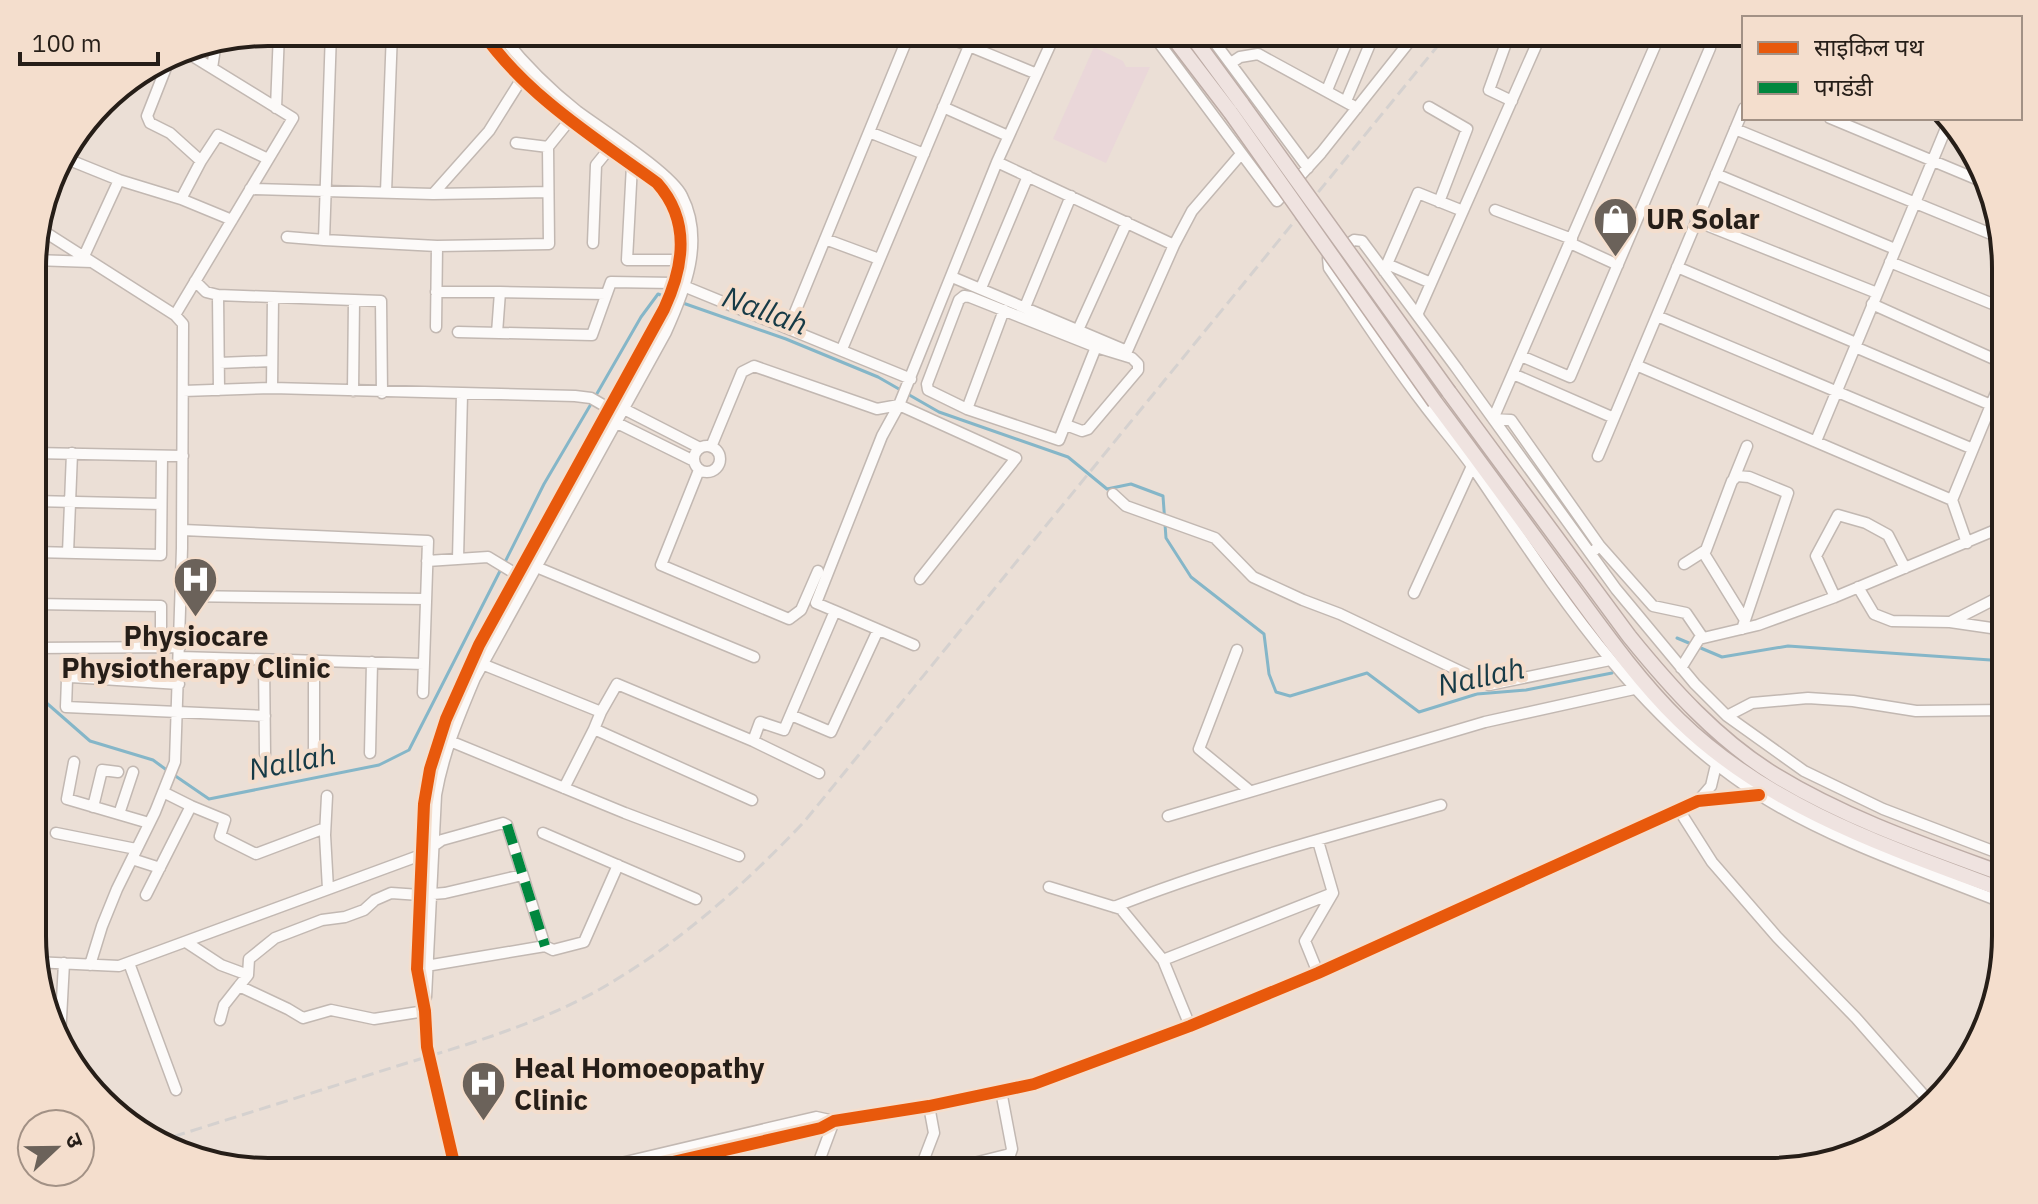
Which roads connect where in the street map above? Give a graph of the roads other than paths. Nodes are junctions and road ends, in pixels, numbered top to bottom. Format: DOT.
graph roads {
  1 [pos="278,46"];
  2 [pos="331,46"];
  3 [pos="391,46"];
  4 [pos="497,46"];
  5 [pos="508,46"];
  6 [pos="904,46"];
  7 [pos="969,46"];
  8 [pos="1050,46"];
  9 [pos="1161,46"];
  10 [pos="1180,46"];
  11 [pos="1199,46"];
  12 [pos="1218,46"];
  13 [pos="1345,46"];
  14 [pos="1369,46"];
  15 [pos="1406,46"];
  16 [pos="1505,46"];
  17 [pos="1536,46"];
  18 [pos="1655,46"];
  19 [pos="1710,48"];
  20 [pos="214,53"];
  21 [pos="196,58"];
  22 [pos="1231,63"];
  23 [pos="212,68"];
  24 [pos="164,72"];
  25 [pos="526,72"];
  26 [pos="1037,74"];
  27 [pos="1327,90"];
  28 [pos="1346,101"];
  29 [pos="1512,101"];
  30 [pos="943,107"];
  31 [pos="1429,107"];
  32 [pos="276,108"];
  33 [pos="1357,108"];
  34 [pos="1742,113"];
  35 [pos="1835,120"];
  36 [pos="569,121"];
  37 [pos="1735,129"];
  38 [pos="1945,131"];
  39 [pos="869,132"];
  40 [pos="1008,136"];
  41 [pos="516,143"];
  42 [pos="548,147"];
  43 [pos="609,149"];
  44 [pos="924,154"];
  45 [pos="1241,154"];
  46 [pos="268,159"];
  47 [pos="201,161"];
  48 [pos="1932,161"];
  49 [pos="74,162"];
  50 [pos="997,162"];
  51 [pos="632,165"];
  52 [pos="1308,168"];
  53 [pos="1716,174"];
  54 [pos="1028,176"];
  55 [pos="1972,177"];
  56 [pos="119,180"];
  57 [pos="250,189"];
  58 [pos="326,192"];
  59 [pos="386,192"];
  60 [pos="548,192"];
  61 [pos="433,194"];
  62 [pos="1071,196"];
  63 [pos="181,199"];
  64 [pos="1439,202"];
  65 [pos="1915,203"];
  66 [pos="1495,210"];
  67 [pos="1463,211"];
  68 [pos="232,220"];
  69 [pos="1696,221"];
  70 [pos="1127,222"];
  71 [pos="1989,233"];
  72 [pos="49,235"];
  73 [pos="287,237"];
  74 [pos="825,239"];
  75 [pos="324,240"];
  76 [pos="1571,241"];
  77 [pos="593,243"];
  78 [pos="1174,245"];
  79 [pos="437,246"];
  80 [pos="1895,249"];
  81 [pos="88,259"];
  82 [pos="879,259"];
  83 [pos="47,260"];
  84 [pos="678,260"];
  85 [pos="1890,262"];
  86 [pos="1618,265"];
  87 [pos="1386,267"];
  88 [pos="1677,267"];
  89 [pos="952,277"];
  90 [pos="195,281"];
  91 [pos="1431,283"];
  92 [pos="981,288"];
  93 [pos="436,292"];
  94 [pos="500,292"];
  95 [pos="1877,293"];
  96 [pos="606,294"];
  97 [pos="218,295"];
  98 [pos="676,295"];
  99 [pos="273,297"];
  100 [pos="354,300"];
  101 [pos="1872,304"];
  102 [pos="1992,304"];
  103 [pos="1025,307"];
  104 [pos="1004,310"];
  105 [pos="175,315"];
  106 [pos="1657,316"];
  107 [pos="436,327"];
  108 [pos="789,327"];
  109 [pos="1078,330"];
  110 [pos="930,331"];
  111 [pos="458,332"];
  112 [pos="497,333"];
  113 [pos="944,338"];
  114 [pos="1855,345"];
  115 [pos="1096,347"];
  116 [pos="842,349"];
  117 [pos="1521,356"];
  118 [pos="1992,358"];
  119 [pos="272,361"];
  120 [pos="219,363"];
  121 [pos="1636,365"];
  122 [pos="1458,370"];
  123 [pos="1513,374"];
  124 [pos="911,379"];
  125 [pos="272,388"];
  126 [pos="219,390"];
  127 [pos="183,391"];
  128 [pos="353,391"];
  129 [pos="1836,392"];
  130 [pos="382,393"];
  131 [pos="462,394"];
  132 [pos="1420,400"];
  133 [pos="899,405"];
  134 [pos="1991,405"];
  135 [pos="608,409"];
  136 [pos="624,409"];
  137 [pos="967,409"];
  138 [pos="1614,418"];
  139 [pos="1493,419"];
  140 [pos="617,423"];
  141 [pos="1066,425"];
  142 [pos="1816,441"];
  143 [pos="1747,446"];
  144 [pos="705,447"];
  145 [pos="1973,449"];
  146 [pos="46,453"];
  147 [pos="72,453"];
  148 [pos="162,456"];
  149 [pos="183,456"];
  150 [pos="1598,456"];
  151 [pos="697,466"];
  152 [pos="1472,466"];
  153 [pos="1734,478"];
  154 [pos="1113,494"];
  155 [pos="1952,500"];
  156 [pos="46,501"];
  157 [pos="70,502"];
  158 [pos="161,504"];
  159 [pos="183,530"];
  160 [pos="1992,532"];
  161 [pos="1967,543"];
  162 [pos="1599,545"];
  163 [pos="46,552"];
  164 [pos="1703,552"];
  165 [pos="68,553"];
  166 [pos="1591,554"];
  167 [pos="458,559"];
  168 [pos="427,561"];
  169 [pos="524,562"];
  170 [pos="1684,564"];
  171 [pos="535,567"];
  172 [pos="1905,568"];
  173 [pos="818,571"];
  174 [pos="516,574"];
  175 [pos="920,579"];
  176 [pos="1858,587"];
  177 [pos="1414,593"];
  178 [pos="1835,597"];
  179 [pos="426,599"];
  180 [pos="181,601"];
  181 [pos="1992,601"];
  182 [pos="46,604"];
  183 [pos="161,606"];
  184 [pos="835,611"];
  185 [pos="1950,622"];
  186 [pos="1743,624"];
  187 [pos="1992,628"];
  188 [pos="878,630"];
  189 [pos="1701,639"];
  190 [pos="914,645"];
  191 [pos="161,647"];
  192 [pos="46,648"];
  193 [pos="1237,650"];
  194 [pos="180,652"];
  195 [pos="754,657"];
  196 [pos="264,660"];
  197 [pos="1610,660"];
  198 [pos="314,661"];
  199 [pos="372,662"];
  200 [pos="477,662"];
  201 [pos="424,664"];
  202 [pos="1681,668"];
  203 [pos="179,684"];
  204 [pos="1634,689"];
  205 [pos="423,693"];
  206 [pos="1992,710"];
  207 [pos="601,712"];
  208 [pos="178,713"];
  209 [pos="791,715"];
  210 [pos="265,716"];
  211 [pos="1727,716"];
  212 [pos="594,729"];
  213 [pos="439,736"];
  214 [pos="450,741"];
  215 [pos="753,741"];
  216 [pos="370,753"];
  217 [pos="265,754"];
  218 [pos="314,760"];
  219 [pos="74,762"];
  220 [pos="1716,765"];
  221 [pos="118,772"];
  222 [pos="133,772"];
  223 [pos="819,773"];
  224 [pos="564,788"];
  225 [pos="1250,791"];
  226 [pos="163,792"];
  227 [pos="1759,795"];
  228 [pos="327,796"];
  229 [pos="752,800"];
  230 [pos="1698,801"];
  231 [pos="1441,805"];
  232 [pos="191,806"];
  233 [pos="93,807"];
  234 [pos="1679,810"];
  235 [pos="119,814"];
  236 [pos="1168,816"];
  237 [pos="149,823"];
  238 [pos="325,828"];
  239 [pos="56,833"];
  240 [pos="543,833"];
  241 [pos="1318,841"];
  242 [pos="433,845"];
  243 [pos="1992,851"];
  244 [pos="134,854"];
  245 [pos="421,855"];
  246 [pos="739,856"];
  247 [pos="618,865"];
  248 [pos="1963,867"];
  249 [pos="160,868"];
  250 [pos="1992,872"];
  251 [pos="522,875"];
  252 [pos="1992,883"];
  253 [pos="1049,887"];
  254 [pos="328,889"];
  255 [pos="1333,893"];
  256 [pos="146,895"];
  257 [pos="425,895"];
  258 [pos="1992,898"];
  259 [pos="696,899"];
  260 [pos="1114,907"];
  261 [pos="186,942"];
  262 [pos="545,946"];
  263 [pos="1163,960"];
  264 [pos="48,962"];
  265 [pos="64,963"];
  266 [pos="129,963"];
  267 [pos="90,965"];
  268 [pos="429,965"];
  269 [pos="417,969"];
  270 [pos="1318,973"];
  271 [pos="248,975"];
  272 [pos="239,986"];
  273 [pos="425,1011"];
  274 [pos="61,1015"];
  275 [pos="220,1020"];
  276 [pos="1190,1026"];
  277 [pos="176,1090"];
  278 [pos="1001,1091"];
  279 [pos="1924,1096"];
  280 [pos="929,1106"];
  281 [pos="834,1121"];
  282 [pos="1010,1154"];
  283 [pos="453,1158"];
  284 [pos="642,1158"];
  285 [pos="690,1158"];
  286 [pos="820,1158"];
  287 [pos="924,1158"];
  288 [pos="994,1158"];
  289 [pos="1009,1158"];
  1 -- 32 [label="street"];
  2 -- 58 [label="street"];
  3 -- 59 [label="street"];
  4 -- 25 [label="street"];
  5 -- 25 [label="street"];
  6 -- 39 [label="street"];
  7 -- 26 [label="street"];
  7 -- 30 [label="street"];
  8 -- 26 [label="street"];
  9 -- 45 [label="street"];
  10 -- 248 [label="highway, bridge"];
  11 -- 248 [label="highway, bridge"];
  12 -- 22 [label="street"];
  13 -- 27 [label="street"];
  14 -- 28 [label="street"];
  15 -- 33 [label="street"];
  16 -- 29 [label="street"];
  17 -- 29 [label="street"];
  18 -- 76 [label="street"];
  19 -- 86 [label="street"];
  20 -- 23 [label="street"];
  21 -- 23 [label="street"];
  22 -- 27 [label="street"];
  22 -- 52 [label="street"];
  23 -- 32 [label="street"];
  24 -- 47 [label="street"];
  25 -- 36 [label="street"];
  25 -- 61 [label="street"];
  25 -- 98 [label="street"];
  26 -- 40 [label="street"];
  27 -- 28 [label="street"];
  28 -- 33 [label="street"];
  29 -- 67 [label="street"];
  30 -- 40 [label="street"];
  30 -- 44 [label="street"];
  31 -- 64 [label="street"];
  32 -- 46 [label="street"];
  33 -- 52 [label="street"];
  34 -- 37 [label="street"];
  35 -- 48 [label="street"];
  36 -- 42 [label="street"];
  36 -- 43 [label="street"];
  37 -- 53 [label="street"];
  37 -- 65 [label="street"];
  38 -- 48 [label="street"];
  39 -- 44 [label="street"];
  39 -- 74 [label="street"];
  40 -- 50 [label="street"];
  41 -- 42 [label="street"];
  42 -- 60 [label="street"];
  43 -- 51 [label="street"];
  43 -- 77 [label="street"];
  44 -- 82 [label="street"];
  45 -- 52 [label="street"];
  45 -- 78 [label="street"];
  46 -- 47 [label="street"];
  46 -- 57 [label="street"];
  47 -- 63 [label="street"];
  48 -- 55 [label="street"];
  48 -- 65 [label="street"];
  49 -- 56 [label="street"];
  50 -- 54 [label="street"];
  50 -- 89 [label="street"];
  51 -- 84 [label="street"];
  51 -- 84 [label="street"];
  53 -- 69 [label="street"];
  53 -- 80 [label="street"];
  54 -- 62 [label="street"];
  54 -- 92 [label="street"];
  56 -- 63 [label="street"];
  56 -- 81 [label="street"];
  57 -- 58 [label="street"];
  57 -- 68 [label="street"];
  58 -- 59 [label="street"];
  58 -- 75 [label="street"];
  59 -- 61 [label="street"];
  60 -- 61 [label="street"];
  60 -- 79 [label="street"];
  62 -- 70 [label="street"];
  62 -- 103 [label="street"];
  63 -- 68 [label="street"];
  64 -- 67 [label="street"];
  64 -- 87 [label="street"];
  65 -- 71 [label="street"];
  65 -- 80 [label="street"];
  66 -- 76 [label="street"];
  67 -- 91 [label="street"];
  68 -- 90 [label="street"];
  69 -- 88 [label="street"];
  69 -- 95 [label="street"];
  70 -- 78 [label="street"];
  70 -- 109 [label="street"];
  72 -- 81 [label="street"];
  73 -- 75 [label="street"];
  74 -- 82 [label="street"];
  74 -- 108 [label="street"];
  75 -- 79 [label="street"];
  76 -- 86 [label="street"];
  76 -- 117 [label="street"];
  78 -- 109 [label="street"];
  79 -- 93 [label="street"];
  80 -- 85 [label="street"];
  81 -- 83 [label="street"];
  81 -- 105 [label="street"];
  82 -- 116 [label="street"];
  84 -- 98 [label="street"];
  85 -- 95 [label="street"];
  85 -- 102 [label="street"];
  86 -- 117 [label="street"];
  87 -- 91 [label="street"];
  87 -- 122 [label="street"];
  87 -- 132 [label="street"];
  88 -- 106 [label="street"];
  88 -- 114 [label="street"];
  89 -- 92 [label="street"];
  89 -- 110 [label="street"];
  90 -- 97 [label="street"];
  90 -- 105 [label="street"];
  91 -- 122 [label="street"];
  92 -- 103 [label="street"];
  93 -- 94 [label="street"];
  93 -- 107 [label="street"];
  94 -- 96 [label="street"];
  94 -- 112 [label="street"];
  95 -- 101 [label="street"];
  96 -- 98 [label="street"];
  96 -- 112 [label="street"];
  97 -- 99 [label="street"];
  97 -- 120 [label="street"];
  98 -- 108 [label="street"];
  98 -- 135 [label="street"];
  98 -- 136 [label="street"];
  99 -- 100 [label="street"];
  99 -- 119 [label="street"];
  100 -- 128 [label="street"];
  100 -- 130 [label="street"];
  101 -- 114 [label="street"];
  101 -- 118 [label="street"];
  103 -- 109 [label="street"];
  104 -- 113 [label="street"];
  104 -- 115 [label="street"];
  104 -- 137 [label="street"];
  105 -- 127 [label="street"];
  106 -- 121 [label="street"];
  106 -- 129 [label="street"];
  108 -- 116 [label="street"];
  110 -- 113 [label="street"];
  110 -- 124 [label="street"];
  111 -- 112 [label="street"];
  113 -- 137 [label="street"];
  114 -- 129 [label="street"];
  114 -- 134 [label="street"];
  115 -- 141 [label="street"];
  115 -- 141 [label="street"];
  116 -- 124 [label="street"];
  117 -- 123 [label="street"];
  119 -- 120 [label="street"];
  119 -- 125 [label="street"];
  120 -- 126 [label="street"];
  121 -- 138 [label="street"];
  121 -- 142 [label="street"];
  122 -- 132 [label="street"];
  122 -- 139 [label="street"];
  123 -- 138 [label="street"];
  123 -- 139 [label="street"];
  124 -- 133 [label="street"];
  125 -- 126 [label="street"];
  125 -- 128 [label="street"];
  126 -- 127 [label="street"];
  127 -- 149 [label="street"];
  128 -- 130 [label="street"];
  129 -- 142 [label="street"];
  129 -- 145 [label="street"];
  130 -- 131 [label="street"];
  131 -- 135 [label="street"];
  131 -- 167 [label="street"];
  132 -- 152 [label="street"];
  133 -- 144 [label="street"];
  133 -- 175 [label="street"];
  133 -- 184 [label="street"];
  134 -- 145 [label="street"];
  135 -- 136 [label="street"];
  135 -- 140 [label="street"];
  135 -- 169 [label="street"];
  136 -- 140 [label="street"];
  136 -- 144 [label="street"];
  137 -- 141 [label="street"];
  138 -- 150 [label="street"];
  139 -- 162 [label="street"];
  139 -- 166 [label="street"];
  140 -- 151 [label="street"];
  140 -- 171 [label="street"];
  142 -- 155 [label="street"];
  143 -- 153 [label="street"];
  144 -- 151 [label="street"];
  144 -- 151 [label="street"];
  145 -- 155 [label="street"];
  146 -- 147 [label="street"];
  147 -- 148 [label="street"];
  147 -- 157 [label="street"];
  148 -- 149 [label="street"];
  148 -- 158 [label="street"];
  149 -- 159 [label="street"];
  151 -- 173 [label="street"];
  152 -- 177 [label="street"];
  152 -- 197 [label="street"];
  153 -- 164 [label="street"];
  153 -- 186 [label="street"];
  154 -- 197 [label="street"];
  155 -- 161 [label="street"];
  156 -- 157 [label="street"];
  157 -- 158 [label="street"];
  157 -- 165 [label="street"];
  158 -- 165 [label="street"];
  159 -- 168 [label="street"];
  159 -- 180 [label="street"];
  160 -- 161 [label="street"];
  161 -- 172 [label="street"];
  162 -- 166 [label="street"];
  162 -- 189 [label="street"];
  163 -- 165 [label="street"];
  164 -- 170 [label="street"];
  164 -- 186 [label="street"];
  166 -- 202 [label="street"];
  167 -- 168 [label="street"];
  167 -- 174 [label="street"];
  168 -- 179 [label="street"];
  169 -- 171 [label="street"];
  169 -- 174 [label="street"];
  171 -- 195 [label="street"];
  171 -- 200 [label="street"];
  172 -- 176 [label="street"];
  172 -- 178 [label="street"];
  174 -- 200 [label="street"];
  176 -- 178 [label="street"];
  176 -- 185 [label="street"];
  178 -- 186 [label="street"];
  179 -- 180 [label="street"];
  179 -- 201 [label="street"];
  180 -- 183 [label="street"];
  180 -- 194 [label="street"];
  181 -- 185 [label="street"];
  182 -- 183 [label="street"];
  183 -- 191 [label="street"];
  184 -- 188 [label="street"];
  184 -- 209 [label="street"];
  185 -- 187 [label="street"];
  186 -- 189 [label="street"];
  188 -- 190 [label="street"];
  188 -- 209 [label="street"];
  189 -- 202 [label="street"];
  191 -- 192 [label="street"];
  191 -- 194 [label="street"];
  193 -- 225 [label="street"];
  194 -- 196 [label="street"];
  194 -- 203 [label="street"];
  196 -- 198 [label="street"];
  196 -- 210 [label="street"];
  197 -- 204 [label="street"];
  198 -- 199 [label="street"];
  198 -- 218 [label="street"];
  199 -- 201 [label="street"];
  199 -- 216 [label="street"];
  200 -- 207 [label="street"];
  200 -- 213 [label="street"];
  200 -- 214 [label="street"];
  201 -- 205 [label="street"];
  202 -- 211 [label="street"];
  203 -- 208 [label="street"];
  203 -- 208 [label="street"];
  204 -- 220 [label="street"];
  204 -- 225 [label="street"];
  206 -- 211 [label="street"];
  207 -- 212 [label="street"];
  207 -- 215 [label="street"];
  208 -- 210 [label="street"];
  208 -- 226 [label="street"];
  209 -- 215 [label="street"];
  210 -- 217 [label="street"];
  211 -- 243 [label="street"];
  212 -- 224 [label="street"];
  212 -- 229 [label="street"];
  213 -- 214 [label="street"];
  213 -- 245 [label="street"];
  214 -- 224 [label="street"];
  214 -- 242 [label="street"];
  215 -- 223 [label="street"];
  219 -- 233 [label="street"];
  220 -- 227 [label="street"];
  220 -- 230 [label="street"];
  221 -- 233 [label="street"];
  222 -- 235 [label="street"];
  224 -- 246 [label="street"];
  225 -- 236 [label="street"];
  226 -- 232 [label="street"];
  226 -- 237 [label="street"];
  227 -- 230 [label="street"];
  227 -- 258 [label="street"];
  228 -- 238 [label="street"];
  230 -- 234 [label="street"];
  231 -- 241 [label="street"];
  232 -- 238 [label="street"];
  232 -- 249 [label="street"];
  233 -- 235 [label="street"];
  234 -- 270 [label="street"];
  234 -- 279 [label="street"];
  235 -- 237 [label="street"];
  237 -- 244 [label="street"];
  238 -- 254 [label="street"];
  239 -- 244 [label="street"];
  240 -- 247 [label="street"];
  241 -- 255 [label="street"];
  241 -- 260 [label="street"];
  242 -- 245 [label="street"];
  242 -- 251 [label="street"];
  242 -- 257 [label="street"];
  244 -- 249 [label="street"];
  244 -- 267 [label="street"];
  245 -- 254 [label="street"];
  245 -- 257 [label="street"];
  247 -- 259 [label="street"];
  247 -- 262 [label="street"];
  248 -- 250 [label="highway"];
  248 -- 252 [label="highway"];
  249 -- 256 [label="street"];
  251 -- 257 [label="street"];
  251 -- 262 [label="street"];
  253 -- 260 [label="street"];
  254 -- 261 [label="street"];
  255 -- 263 [label="street"];
  255 -- 270 [label="street"];
  257 -- 268 [label="street"];
  257 -- 269 [label="street"];
  257 -- 271 [label="street"];
  260 -- 263 [label="street"];
  261 -- 266 [label="street"];
  261 -- 271 [label="street"];
  262 -- 268 [label="street"];
  263 -- 276 [label="street"];
  264 -- 265 [label="street"];
  265 -- 267 [label="street"];
  265 -- 274 [label="street"];
  266 -- 267 [label="street"];
  266 -- 277 [label="street"];
  268 -- 269 [label="street"];
  268 -- 273 [label="street"];
  269 -- 273 [label="street"];
  270 -- 276 [label="street"];
  271 -- 272 [label="street"];
  272 -- 273 [label="street"];
  272 -- 275 [label="street"];
  273 -- 283 [label="street"];
  276 -- 278 [label="street"];
  278 -- 280 [label="street"];
  278 -- 282 [label="street"];
  280 -- 281 [label="street"];
  280 -- 287 [label="street"];
  281 -- 284 [label="street"];
  281 -- 285 [label="street"];
  281 -- 286 [label="street"];
  282 -- 288 [label="street"];
  282 -- 289 [label="street"];
}
